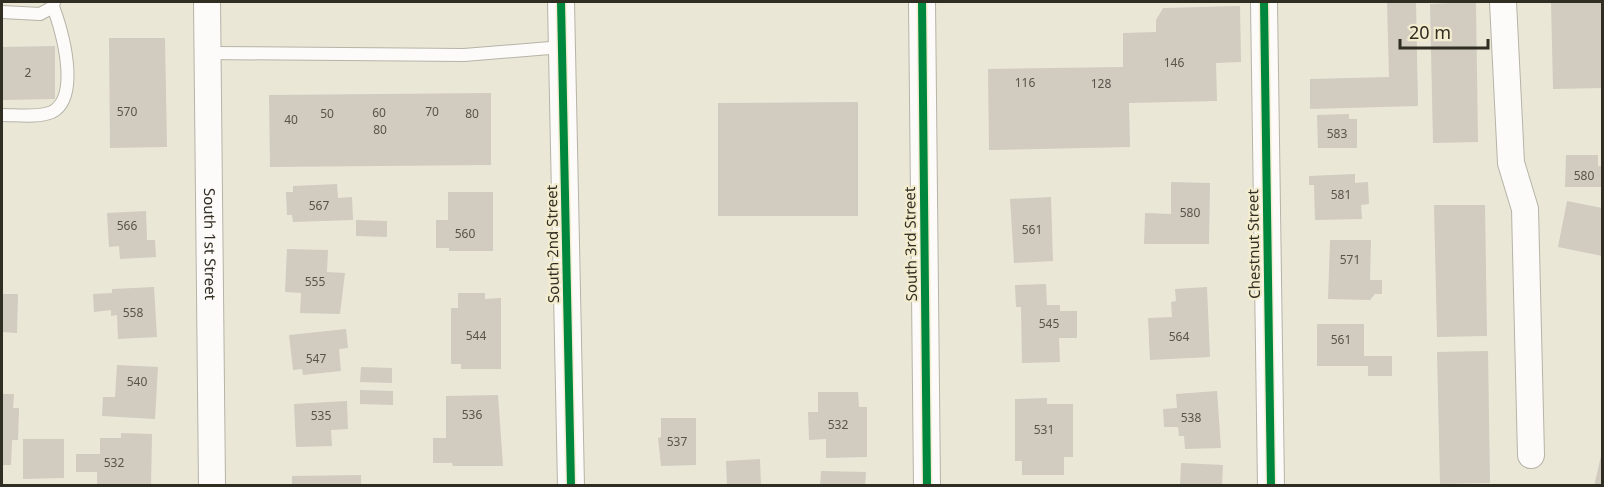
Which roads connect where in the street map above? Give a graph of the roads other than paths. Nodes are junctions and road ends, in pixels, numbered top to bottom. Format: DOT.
graph roads {
  1 [pos="207,2"];
  2 [pos="561,2"];
  3 [pos="922,2"];
  4 [pos="1264,2"];
  5 [pos="1503,2"];
  6 [pos="53,4"];
  7 [pos="2,12"];
  8 [pos="562,47"];
  9 [pos="208,53"];
  10 [pos="2,115"];
  11 [pos="1531,455"];
  12 [pos="212,486"];
  13 [pos="571,486"];
  14 [pos="927,486"];
  15 [pos="1271,486"];
  1 -- 9 [label="street, South 1st Street"];
  2 -- 8 [label="street, South 2nd Street"];
  3 -- 14 [label="street, South 3rd Street"];
  4 -- 15 [label="street, Chestnut Street"];
  5 -- 11 [label="street"];
  6 -- 7 [label="lane"];
  6 -- 10 [label="lane"];
  8 -- 9 [label="lane"];
  8 -- 13 [label="street, South 2nd Street"];
  9 -- 12 [label="street, South 1st Street"];
}
